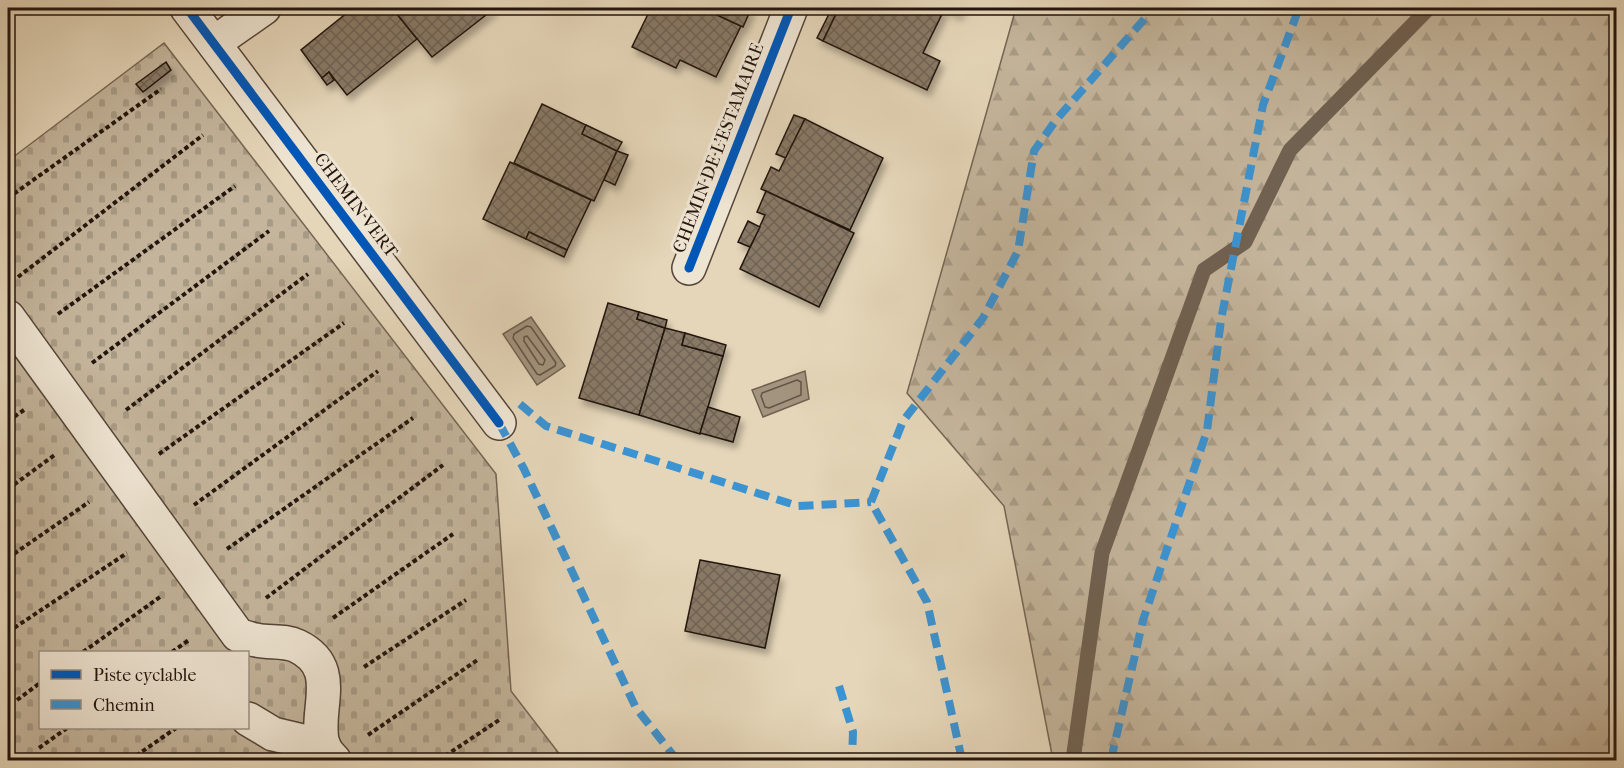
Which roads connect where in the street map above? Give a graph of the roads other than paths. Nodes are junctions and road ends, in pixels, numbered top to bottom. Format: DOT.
graph roads {
  1 [pos="187,8"];
  2 [pos="264,8"];
  3 [pos="791,8"];
  4 [pos="214,43"];
  5 [pos="689,268"];
  6 [pos="15,328"];
  7 [pos="499,423"];
  8 [pos="236,637"];
  9 [pos="249,720"];
  10 [pos="330,755"];
  1 -- 4 [label="street, CHEMIN VERT"];
  2 -- 4 [label="street"];
  3 -- 5 [label="street, CHEMIN DE L'ESTAMAIRE"];
  4 -- 7 [label="street, CHEMIN VERT"];
  6 -- 8 [label="street"];
  8 -- 10 [label="street"];
  9 -- 10 [label="street"];
}
